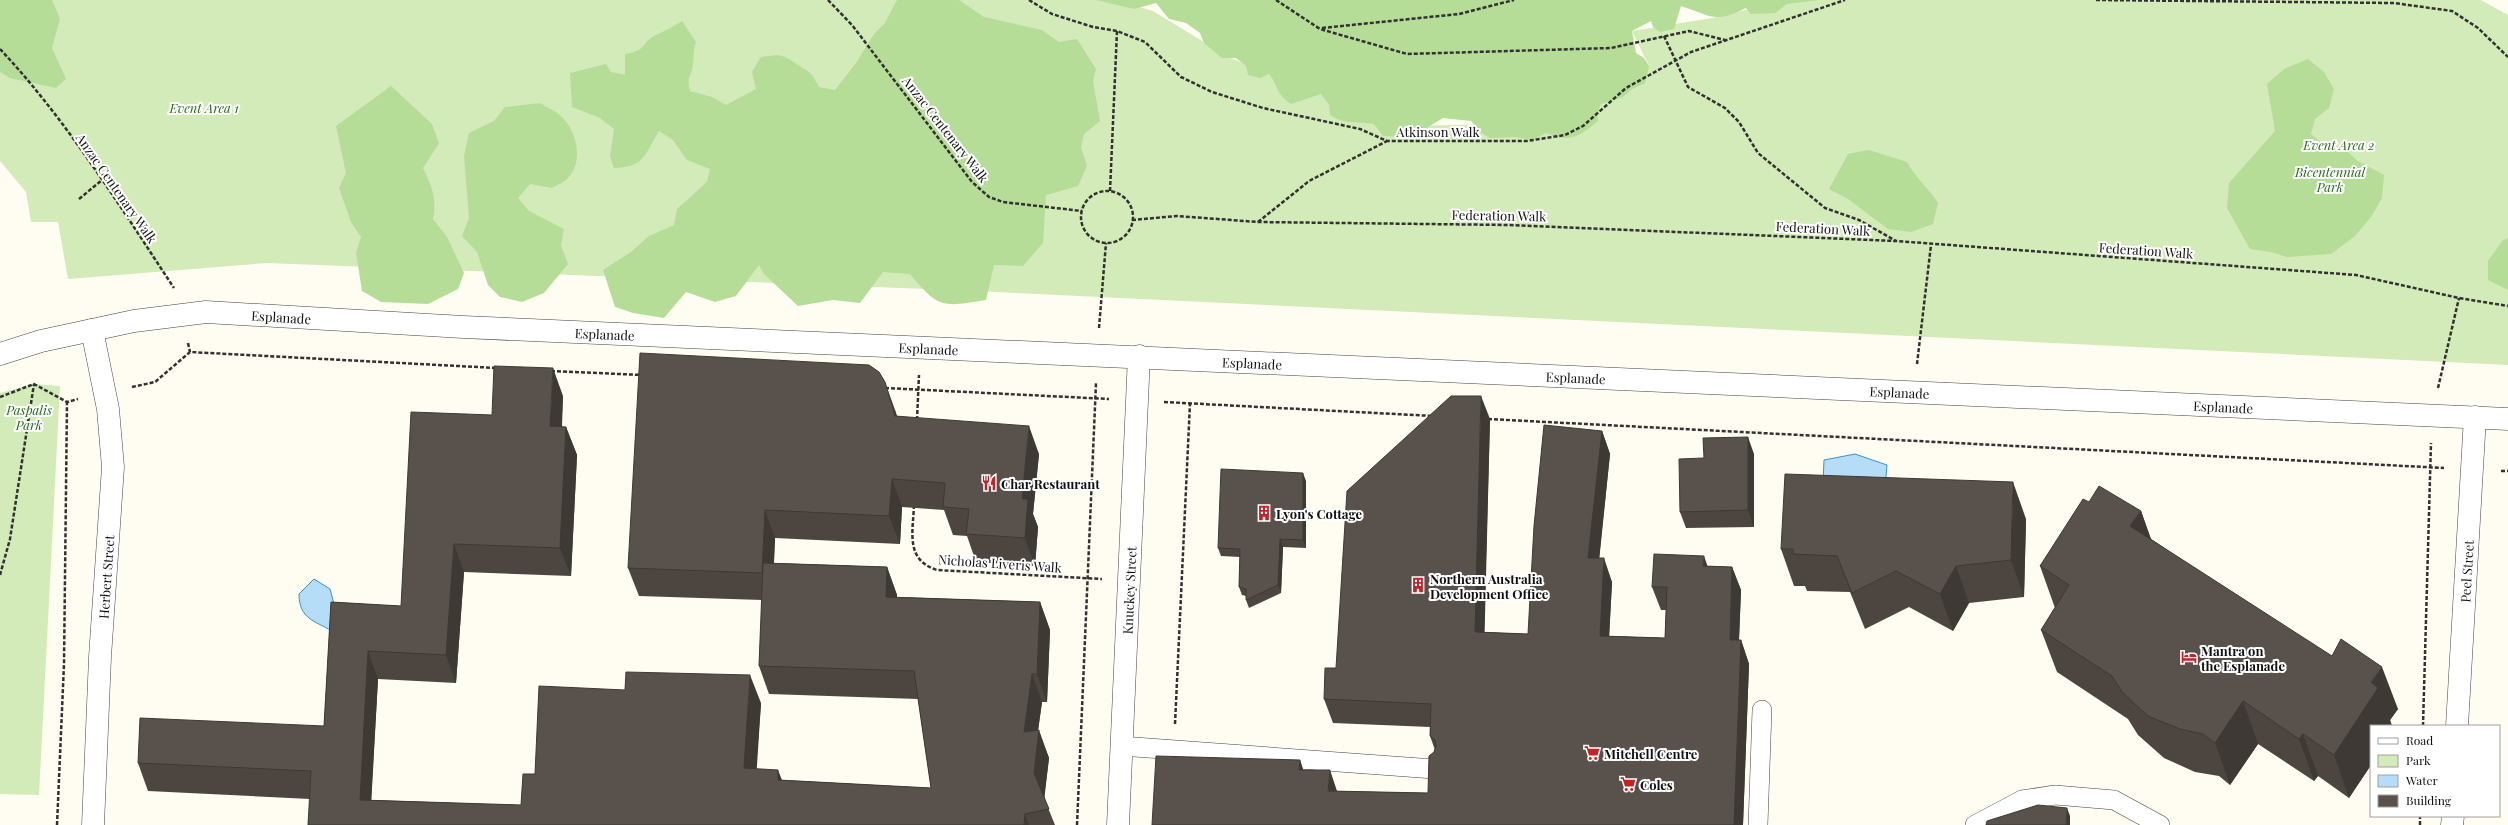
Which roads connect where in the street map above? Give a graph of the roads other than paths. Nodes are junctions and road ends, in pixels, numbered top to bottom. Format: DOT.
graph roads {
  1 [pos="92,330"];
  2 [pos="0,354"];
  3 [pos="1139,356"];
  4 [pos="2474,417"];
  5 [pos="2508,419"];
  6 [pos="1762,710"];
  7 [pos="2457,725"];
  8 [pos="1121,746"];
  9 [pos="1434,769"];
  10 [pos="93,825"];
  11 [pos="1118,825"];
  12 [pos="1758,825"];
  13 [pos="1975,825"];
  14 [pos="2160,825"];
  1 -- 2 [label="street, Esplanade"];
  1 -- 3 [label="street, Esplanade"];
  1 -- 10 [label="street, Herbert Street"];
  3 -- 4 [label="street, Esplanade"];
  3 -- 8 [label="street, Knuckey Street"];
  4 -- 5 [label="street, Esplanade"];
  4 -- 7 [label="street, Peel Street"];
  6 -- 12 [label="lane"];
  8 -- 9 [label="lane"];
  8 -- 11 [label="street, Knuckey Street"];
  13 -- 14 [label="lane"];
}
